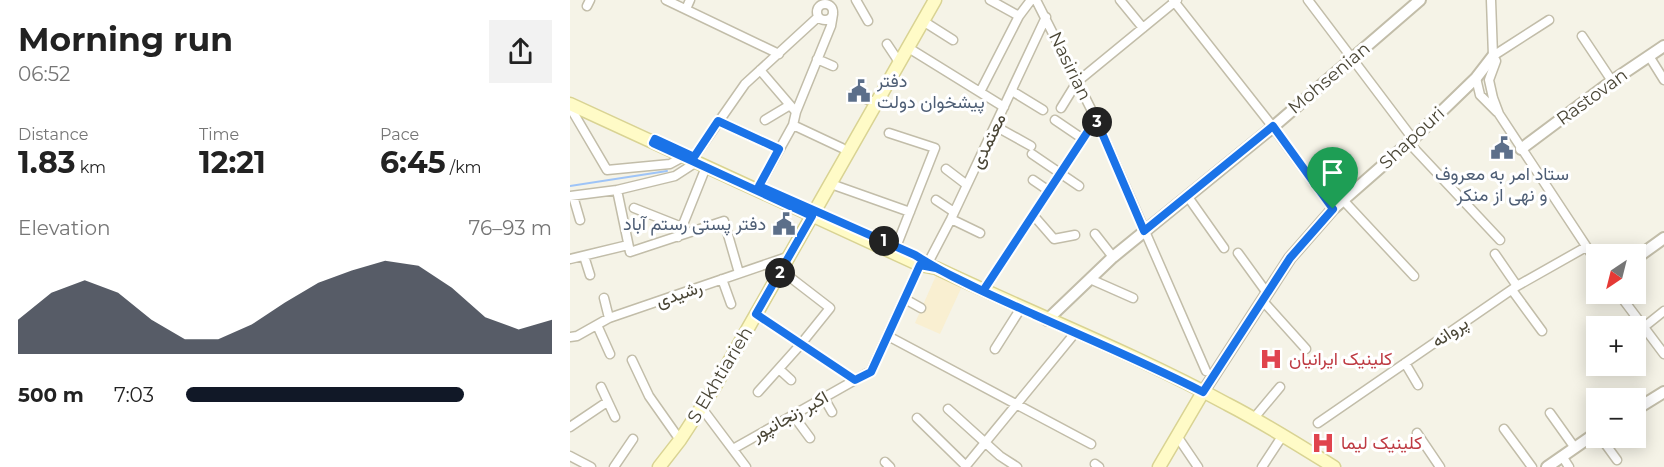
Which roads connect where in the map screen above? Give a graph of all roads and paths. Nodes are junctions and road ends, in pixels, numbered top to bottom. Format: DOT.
graph roads {
  1 [pos="666,0"];
  2 [pos="690,0"];
  3 [pos="856,0"];
  4 [pos="935,0"];
  5 [pos="990,0"];
  6 [pos="1031,0"];
  7 [pos="1036,0"];
  8 [pos="1120,0"];
  9 [pos="1308,0"];
  10 [pos="1420,0"];
  11 [pos="1491,0"];
  12 [pos="1175,1"];
  13 [pos="831,2"];
  14 [pos="686,9"];
  15 [pos="833,14"];
  16 [pos="1019,16"];
  17 [pos="818,17"];
  18 [pos="1046,17"];
  19 [pos="1549,20"];
  20 [pos="868,21"];
  21 [pos="923,21"];
  22 [pos="1143,28"];
  23 [pos="1582,36"];
  24 [pos="953,40"];
  25 [pos="887,44"];
  26 [pos="1664,46"];
  27 [pos="908,48"];
  28 [pos="779,54"];
  29 [pos="1493,56"];
  30 [pos="1648,56"];
  31 [pos="1353,58"];
  32 [pos="817,59"];
  33 [pos="899,62"];
  34 [pos="832,66"];
  35 [pos="760,70"];
  36 [pos="1476,78"];
  37 [pos="1489,80"];
  38 [pos="1664,80"];
  39 [pos="1612,81"];
  40 [pos="1077,82"];
  41 [pos="1012,91"];
  42 [pos="980,92"];
  43 [pos="853,94"];
  44 [pos="570,99"];
  45 [pos="877,102"];
  46 [pos="570,105"];
  47 [pos="790,105"];
  48 [pos="1004,107"];
  49 [pos="1061,108"];
  50 [pos="1043,110"];
  51 [pos="796,112"];
  52 [pos="1499,114"];
  53 [pos="1096,119"];
  54 [pos="765,120"];
  55 [pos="1055,120"];
  56 [pos="718,121"];
  57 [pos="793,125"];
  58 [pos="995,126"];
  59 [pos="1273,126"];
  60 [pos="889,134"];
  61 [pos="1083,139"];
  62 [pos="654,141"];
  63 [pos="1411,141"];
  64 [pos="842,148"];
  65 [pos="666,149"];
  66 [pos="779,149"];
  67 [pos="1521,149"];
  68 [pos="694,161"];
  69 [pos="670,164"];
  70 [pos="946,169"];
  71 [pos="1061,174"];
  72 [pos="1033,180"];
  73 [pos="831,184"];
  74 [pos="967,186"];
  75 [pos="1080,186"];
  76 [pos="758,188"];
  77 [pos="617,189"];
  78 [pos="1049,191"];
  79 [pos="572,196"];
  80 [pos="1188,197"];
  81 [pos="936,200"];
  82 [pos="1343,200"];
  83 [pos="634,208"];
  84 [pos="1333,209"];
  85 [pos="910,212"];
  86 [pos="814,214"];
  87 [pos="952,216"];
  88 [pos="1034,216"];
  89 [pos="580,220"];
  90 [pos="682,226"];
  91 [pos="1144,231"];
  92 [pos="980,233"];
  93 [pos="1095,234"];
  94 [pos="1075,235"];
  95 [pos="678,237"];
  96 [pos="1664,238"];
  97 [pos="1500,240"];
  98 [pos="628,244"];
  99 [pos="896,247"];
  100 [pos="1586,247"];
  101 [pos="1224,248"];
  102 [pos="1646,251"];
  103 [pos="1238,253"];
  104 [pos="1495,254"];
  105 [pos="584,256"];
  106 [pos="791,256"];
  107 [pos="1113,257"];
  108 [pos="570,259"];
  109 [pos="928,266"];
  110 [pos="782,271"];
  111 [pos="739,273"];
  112 [pos="590,275"];
  113 [pos="1414,276"];
  114 [pos="722,279"];
  115 [pos="1089,279"];
  116 [pos="1515,288"];
  117 [pos="983,291"];
  118 [pos="604,297"];
  119 [pos="1264,297"];
  120 [pos="1133,298"];
  121 [pos="905,299"];
  122 [pos="731,304"];
  123 [pos="1627,304"];
  124 [pos="921,308"];
  125 [pos="1021,308"];
  126 [pos="1664,311"];
  127 [pos="756,314"];
  128 [pos="1636,316"];
  129 [pos="609,318"];
  130 [pos="1047,320"];
  131 [pos="597,325"];
  132 [pos="1646,325"];
  133 [pos="1646,330"];
  134 [pos="1542,331"];
  135 [pos="1075,333"];
  136 [pos="888,336"];
  137 [pos="570,337"];
  138 [pos="801,344"];
  139 [pos="995,349"];
  140 [pos="1306,349"];
  141 [pos="610,354"];
  142 [pos="1664,354"];
  143 [pos="632,360"];
  144 [pos="1405,363"];
  145 [pos="779,369"];
  146 [pos="1206,371"];
  147 [pos="791,380"];
  148 [pos="855,380"];
  149 [pos="1418,385"];
  150 [pos="601,387"];
  151 [pos="1280,387"];
  152 [pos="758,392"];
  153 [pos="1203,392"];
  154 [pos="1664,392"];
  155 [pos="824,398"];
  156 [pos="607,402"];
  157 [pos="1646,403"];
  158 [pos="1017,405"];
  159 [pos="701,407"];
  160 [pos="948,409"];
  161 [pos="832,412"];
  162 [pos="1550,413"];
  163 [pos="794,415"];
  164 [pos="615,417"];
  165 [pos="917,418"];
  166 [pos="1254,418"];
  167 [pos="1318,423"];
  168 [pos="570,427"];
  169 [pos="1504,429"];
  170 [pos="1417,434"];
  171 [pos="1283,435"];
  172 [pos="1177,436"];
  173 [pos="810,438"];
  174 [pos="633,439"];
  175 [pos="680,440"];
  176 [pos="1586,440"];
  177 [pos="985,442"];
  178 [pos="1091,444"];
  179 [pos="733,448"];
  180 [pos="1575,448"];
  181 [pos="1608,448"];
  182 [pos="570,456"];
  183 [pos="1562,456"];
  184 [pos="1617,460"];
  185 [pos="591,467"];
  186 [pos="614,467"];
  187 [pos="659,467"];
  188 [pos="746,467"];
  189 [pos="965,467"];
  190 [pos="1017,467"];
  191 [pos="1159,467"];
  192 [pos="1198,467"];
  193 [pos="1262,467"];
  194 [pos="1334,467"];
  195 [pos="1440,467"];
  196 [pos="1532,467"];
  197 [pos="1547,467"];
  198 [pos="1569,467"];
  1 -- 14 [label="street"];
  2 -- 14 [label="street"];
  3 -- 20 [label="street"];
  4 -- 21 [label="main road, S Ekhtiarieh"];
  5 -- 16 [label="street"];
  6 -- 16 [label="street"];
  7 -- 18 [label="street, Nasirian"];
  8 -- 22 [label="street"];
  9 -- 31 [label="street"];
  10 -- 31 [label="street, Mohsenian"];
  11 -- 29 [label="street"];
  12 -- 22 [label="street"];
  12 -- 59 [label="street"];
  13 -- 15 [label="street"];
  13 -- 17 [label="street"];
  14 -- 28 [label="street"];
  15 -- 17 [label="street"];
  15 -- 32 [label="street"];
  16 -- 42 [label="street"];
  17 -- 28 [label="street"];
  18 -- 40 [label="street, Nasirian"];
  18 -- 41 [label="street, معتمدی"];
  19 -- 29 [label="street"];
  21 -- 24 [label="street"];
  21 -- 27 [label="main road, S Ekhtiarieh"];
  22 -- 40 [label="street"];
  23 -- 39 [label="street"];
  25 -- 33 [label="street"];
  26 -- 30 [label="street, Rastovan"];
  27 -- 33 [label="main road, S Ekhtiarieh"];
  27 -- 42 [label="street"];
  28 -- 35 [label="street"];
  29 -- 36 [label="street, Shapouri"];
  29 -- 37 [label="street"];
  30 -- 38 [label="street"];
  30 -- 39 [label="street, Rastovan"];
  31 -- 59 [label="street, Mohsenian"];
  31 -- 63 [label="street"];
  32 -- 34 [label="street"];
  32 -- 51 [label="street"];
  33 -- 45 [label="main road, S Ekhtiarieh"];
  35 -- 47 [label="street"];
  35 -- 56 [label="street"];
  36 -- 37 [label="street"];
  36 -- 52 [label="street"];
  36 -- 63 [label="street, Shapouri"];
  37 -- 52 [label="street"];
  39 -- 67 [label="street, Rastovan"];
  40 -- 49 [label="street"];
  40 -- 53 [label="street, Nasirian"];
  41 -- 48 [label="street, معتمدی"];
  41 -- 50 [label="street"];
  42 -- 48 [label="street"];
  43 -- 45 [label="street"];
  44 -- 62 [label="main road"];
  45 -- 73 [label="main road, S Ekhtiarieh"];
  46 -- 62 [label="main road"];
  46 -- 69 [label="street"];
  47 -- 51 [label="street"];
  47 -- 54 [label="street"];
  48 -- 58 [label="street, معتمدی"];
  51 -- 57 [label="street"];
  52 -- 67 [label="street"];
  53 -- 61 [label="street"];
  53 -- 91 [label="street, Nasirian"];
  55 -- 61 [label="street"];
  56 -- 66 [label="street"];
  56 -- 68 [label="street"];
  57 -- 64 [label="street"];
  57 -- 66 [label="street"];
  58 -- 71 [label="street"];
  58 -- 74 [label="street, معتمدی"];
  59 -- 80 [label="street, Mohsenian"];
  59 -- 84 [label="street"];
  60 -- 85 [label="street"];
  61 -- 71 [label="street"];
  62 -- 65 [label="main road"];
  62 -- 68 [label="main road"];
  63 -- 82 [label="street, Shapouri"];
  63 -- 97 [label="street"];
  65 -- 68 [label="main road"];
  65 -- 69 [label="main road"];
  66 -- 76 [label="street"];
  67 -- 100 [label="street"];
  68 -- 69 [label="street"];
  68 -- 76 [label="main road"];
  68 -- 77 [label="street"];
  68 -- 90 [label="street"];
  70 -- 74 [label="street"];
  71 -- 75 [label="street"];
  71 -- 78 [label="street"];
  72 -- 78 [label="street"];
  73 -- 85 [label="street"];
  73 -- 86 [label="main road, S Ekhtiarieh"];
  74 -- 87 [label="street, معتمدی"];
  76 -- 86 [label="main road"];
  77 -- 79 [label="street"];
  77 -- 98 [label="street"];
  78 -- 88 [label="street"];
  79 -- 89 [label="street"];
  80 -- 91 [label="street, Mohsenian"];
  80 -- 101 [label="street"];
  81 -- 87 [label="street"];
  82 -- 84 [label="street, Shapouri"];
  82 -- 113 [label="street"];
  83 -- 90 [label="street"];
  84 -- 119 [label="street, Shapouri"];
  85 -- 99 [label="street"];
  86 -- 99 [label="main road"];
  86 -- 106 [label="main road, S Ekhtiarieh"];
  86 -- 109 [label="main road"];
  87 -- 92 [label="street"];
  87 -- 109 [label="street, معتمدی"];
  88 -- 94 [label="street"];
  88 -- 117 [label="street"];
  90 -- 95 [label="street"];
  91 -- 107 [label="street, Mohsenian"];
  91 -- 146 [label="street, Nasirian"];
  93 -- 107 [label="street"];
  95 -- 98 [label="street"];
  95 -- 111 [label="street"];
  96 -- 102 [label="street"];
  98 -- 105 [label="street"];
  99 -- 109 [label="main road"];
  100 -- 116 [label="street, پروانه"];
  103 -- 119 [label="street"];
  104 -- 116 [label="street"];
  105 -- 108 [label="street"];
  105 -- 112 [label="street"];
  106 -- 110 [label="main road, S Ekhtiarieh"];
  106 -- 111 [label="street, رشیدی"];
  107 -- 115 [label="street, Mohsenian"];
  109 -- 117 [label="main road"];
  109 -- 121 [label="street, اکبر زنجانپور"];
  110 -- 127 [label="main road, S Ekhtiarieh"];
  110 -- 138 [label="street"];
  111 -- 114 [label="street, رشیدی"];
  114 -- 122 [label="street"];
  114 -- 129 [label="street, رشیدی"];
  115 -- 120 [label="street"];
  115 -- 130 [label="street, Mohsenian"];
  116 -- 134 [label="street"];
  116 -- 144 [label="street, پروانه"];
  117 -- 125 [label="main road"];
  118 -- 129 [label="street"];
  119 -- 140 [label="street"];
  119 -- 153 [label="street, Shapouri"];
  121 -- 124 [label="street"];
  121 -- 136 [label="street, اکبر زنجانپور"];
  123 -- 128 [label="street"];
  125 -- 130 [label="main road"];
  125 -- 139 [label="street"];
  126 -- 132 [label="street"];
  127 -- 138 [label="street"];
  127 -- 159 [label="main road, S Ekhtiarieh"];
  129 -- 131 [label="street, رشیدی"];
  130 -- 135 [label="main road"];
  131 -- 137 [label="street, رشیدی"];
  131 -- 141 [label="street"];
  133 -- 142 [label="street"];
  135 -- 153 [label="main road"];
  135 -- 158 [label="street"];
  136 -- 148 [label="street, اکبر زنجانپور"];
  136 -- 158 [label="street"];
  138 -- 145 [label="street"];
  138 -- 148 [label="street"];
  143 -- 175 [label="street"];
  144 -- 149 [label="street"];
  144 -- 167 [label="street, پروانه"];
  145 -- 147 [label="street"];
  145 -- 152 [label="street"];
  148 -- 155 [label="street, اکبر زنجانپور"];
  150 -- 156 [label="street"];
  151 -- 166 [label="street"];
  153 -- 166 [label="main road"];
  153 -- 172 [label="main road"];
  154 -- 157 [label="street"];
  155 -- 161 [label="street"];
  155 -- 163 [label="street, اکبر زنجانپور"];
  156 -- 164 [label="street"];
  156 -- 168 [label="street"];
  158 -- 177 [label="street"];
  158 -- 178 [label="street"];
  159 -- 175 [label="main road, S Ekhtiarieh"];
  159 -- 179 [label="street"];
  160 -- 177 [label="street"];
  162 -- 180 [label="street"];
  163 -- 173 [label="street"];
  163 -- 179 [label="street, اکبر زنجانپور"];
  165 -- 189 [label="street"];
  166 -- 171 [label="main road"];
  169 -- 196 [label="street"];
  170 -- 195 [label="street"];
  171 -- 193 [label="street"];
  171 -- 194 [label="main road"];
  172 -- 191 [label="main road"];
  172 -- 192 [label="street"];
  174 -- 186 [label="street"];
  175 -- 187 [label="main road, S Ekhtiarieh"];
  176 -- 180 [label="street"];
  177 -- 189 [label="street"];
  177 -- 190 [label="street"];
  179 -- 188 [label="street"];
  180 -- 183 [label="street"];
  181 -- 184 [label="street"];
  182 -- 185 [label="street"];
  183 -- 197 [label="street"];
  183 -- 198 [label="street"];
}
